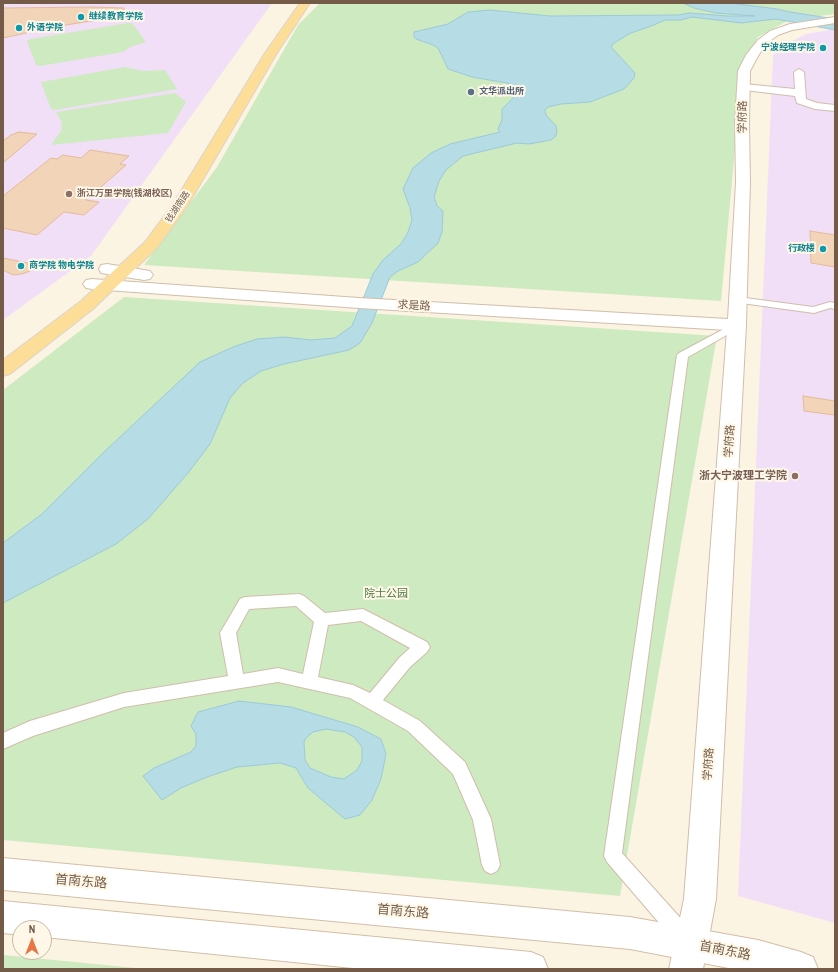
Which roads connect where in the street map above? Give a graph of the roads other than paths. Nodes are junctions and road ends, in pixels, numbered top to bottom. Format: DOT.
graph roads {
  1 [pos="291,3"];
  2 [pos="305,3"];
  3 [pos="835,20"];
  4 [pos="799,72"];
  5 [pos="744,87"];
  6 [pos="800,93"];
  7 [pos="835,108"];
  8 [pos="160,210"];
  9 [pos="123,252"];
  10 [pos="107,278"];
  11 [pos="835,306"];
  12 [pos="737,313"];
  13 [pos="3,353"];
  14 [pos="3,370"];
  15 [pos="322,620"];
  16 [pos="237,682"];
  17 [pos="309,682"];
  18 [pos="372,702"];
  19 [pos="3,741"];
  20 [pos="491,865"];
  21 [pos="3,874"];
  22 [pos="3,917"];
  23 [pos="689,957"];
  24 [pos="531,969"];
  25 [pos="801,969"];
  1 -- 8 [label="main road, 钱湖南路"];
  2 -- 10 [label="main road, 钱湖南路"];
  3 -- 5 [label="street, 学府路"];
  4 -- 6 [label="street"];
  5 -- 6 [label="street"];
  5 -- 12 [label="street, 学府路"];
  6 -- 7 [label="street"];
  9 -- 10 [label="main road, 钱湖南路"];
  10 -- 12 [label="street, 求是路"];
  10 -- 13 [label="main road, 钱湖南路"];
  10 -- 14 [label="main road, 钱湖南路"];
  11 -- 12 [label="street"];
  12 -- 23 [label="street, 学府路"];
  12 -- 23 [label="street"];
  15 -- 16 [label="street"];
  15 -- 17 [label="street"];
  15 -- 18 [label="street"];
  16 -- 17 [label="street"];
  16 -- 19 [label="street"];
  17 -- 18 [label="street"];
  18 -- 20 [label="street"];
  21 -- 23 [label="street, 首南东路"];
  22 -- 24 [label="street"];
  23 -- 25 [label="street, 首南东路"];
}
